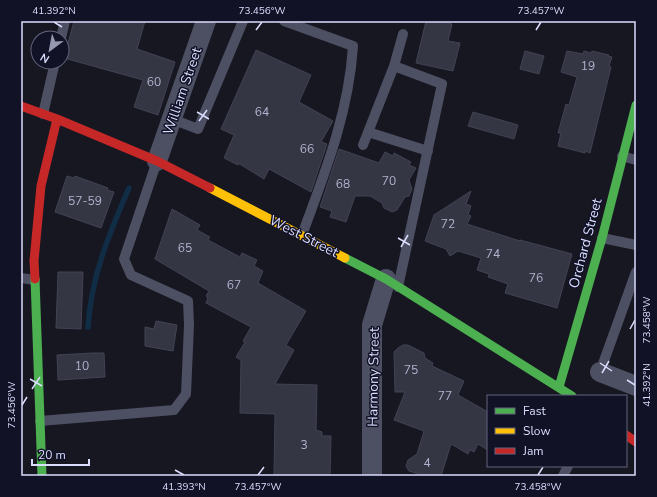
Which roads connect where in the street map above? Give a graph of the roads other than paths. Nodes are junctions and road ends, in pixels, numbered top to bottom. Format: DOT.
graph roads {
  1 [pos="206,21"];
  2 [pos="243,21"];
  3 [pos="284,21"];
  4 [pos="403,34"];
  5 [pos="394,66"];
  6 [pos="53,70"];
  7 [pos="636,105"];
  8 [pos="21,106"];
  9 [pos="43,114"];
  10 [pos="57,119"];
  11 [pos="172,120"];
  12 [pos="368,132"];
  13 [pos="363,145"];
  14 [pos="428,151"];
  15 [pos="622,156"];
  16 [pos="636,160"];
  17 [pos="157,161"];
  18 [pos="302,235"];
  19 [pos="602,238"];
  20 [pos="636,246"];
  21 [pos="636,272"];
  22 [pos="21,278"];
  23 [pos="35,280"];
  24 [pos="392,283"];
  25 [pos="600,372"];
  26 [pos="636,386"];
  27 [pos="559,387"];
  28 [pos="571,395"];
  29 [pos="40,421"];
  30 [pos="627,436"];
  31 [pos="636,442"];
  32 [pos="568,467"];
  33 [pos="42,476"];
  34 [pos="372,476"];
  35 [pos="563,476"];
  1 -- 11 [label="street, William Street"];
  2 -- 11 [label="lane"];
  3 -- 18 [label="lane"];
  4 -- 5 [label="lane"];
  5 -- 12 [label="lane"];
  5 -- 14 [label="lane"];
  6 -- 9 [label="lane"];
  7 -- 15 [label="street, Orchard Street"];
  8 -- 9 [label="street, West Street"];
  9 -- 10 [label="street, West Street"];
  10 -- 17 [label="street, West Street"];
  10 -- 23 [label="street"];
  11 -- 17 [label="street, William Street"];
  12 -- 13 [label="lane"];
  12 -- 14 [label="lane"];
  14 -- 24 [label="lane"];
  15 -- 16 [label="lane"];
  15 -- 19 [label="street, Orchard Street"];
  17 -- 18 [label="street, West Street"];
  17 -- 29 [label="lane"];
  18 -- 24 [label="street, West Street"];
  19 -- 20 [label="lane"];
  19 -- 27 [label="street, Orchard Street"];
  21 -- 25 [label="lane"];
  22 -- 23 [label="lane"];
  23 -- 29 [label="street"];
  24 -- 27 [label="street, West Street"];
  24 -- 34 [label="street, Harmony Street"];
  25 -- 26 [label="street"];
  27 -- 28 [label="street, West Street"];
  29 -- 33 [label="street"];
  30 -- 31 [label="street"];
  32 -- 35 [label="lane"];
}
